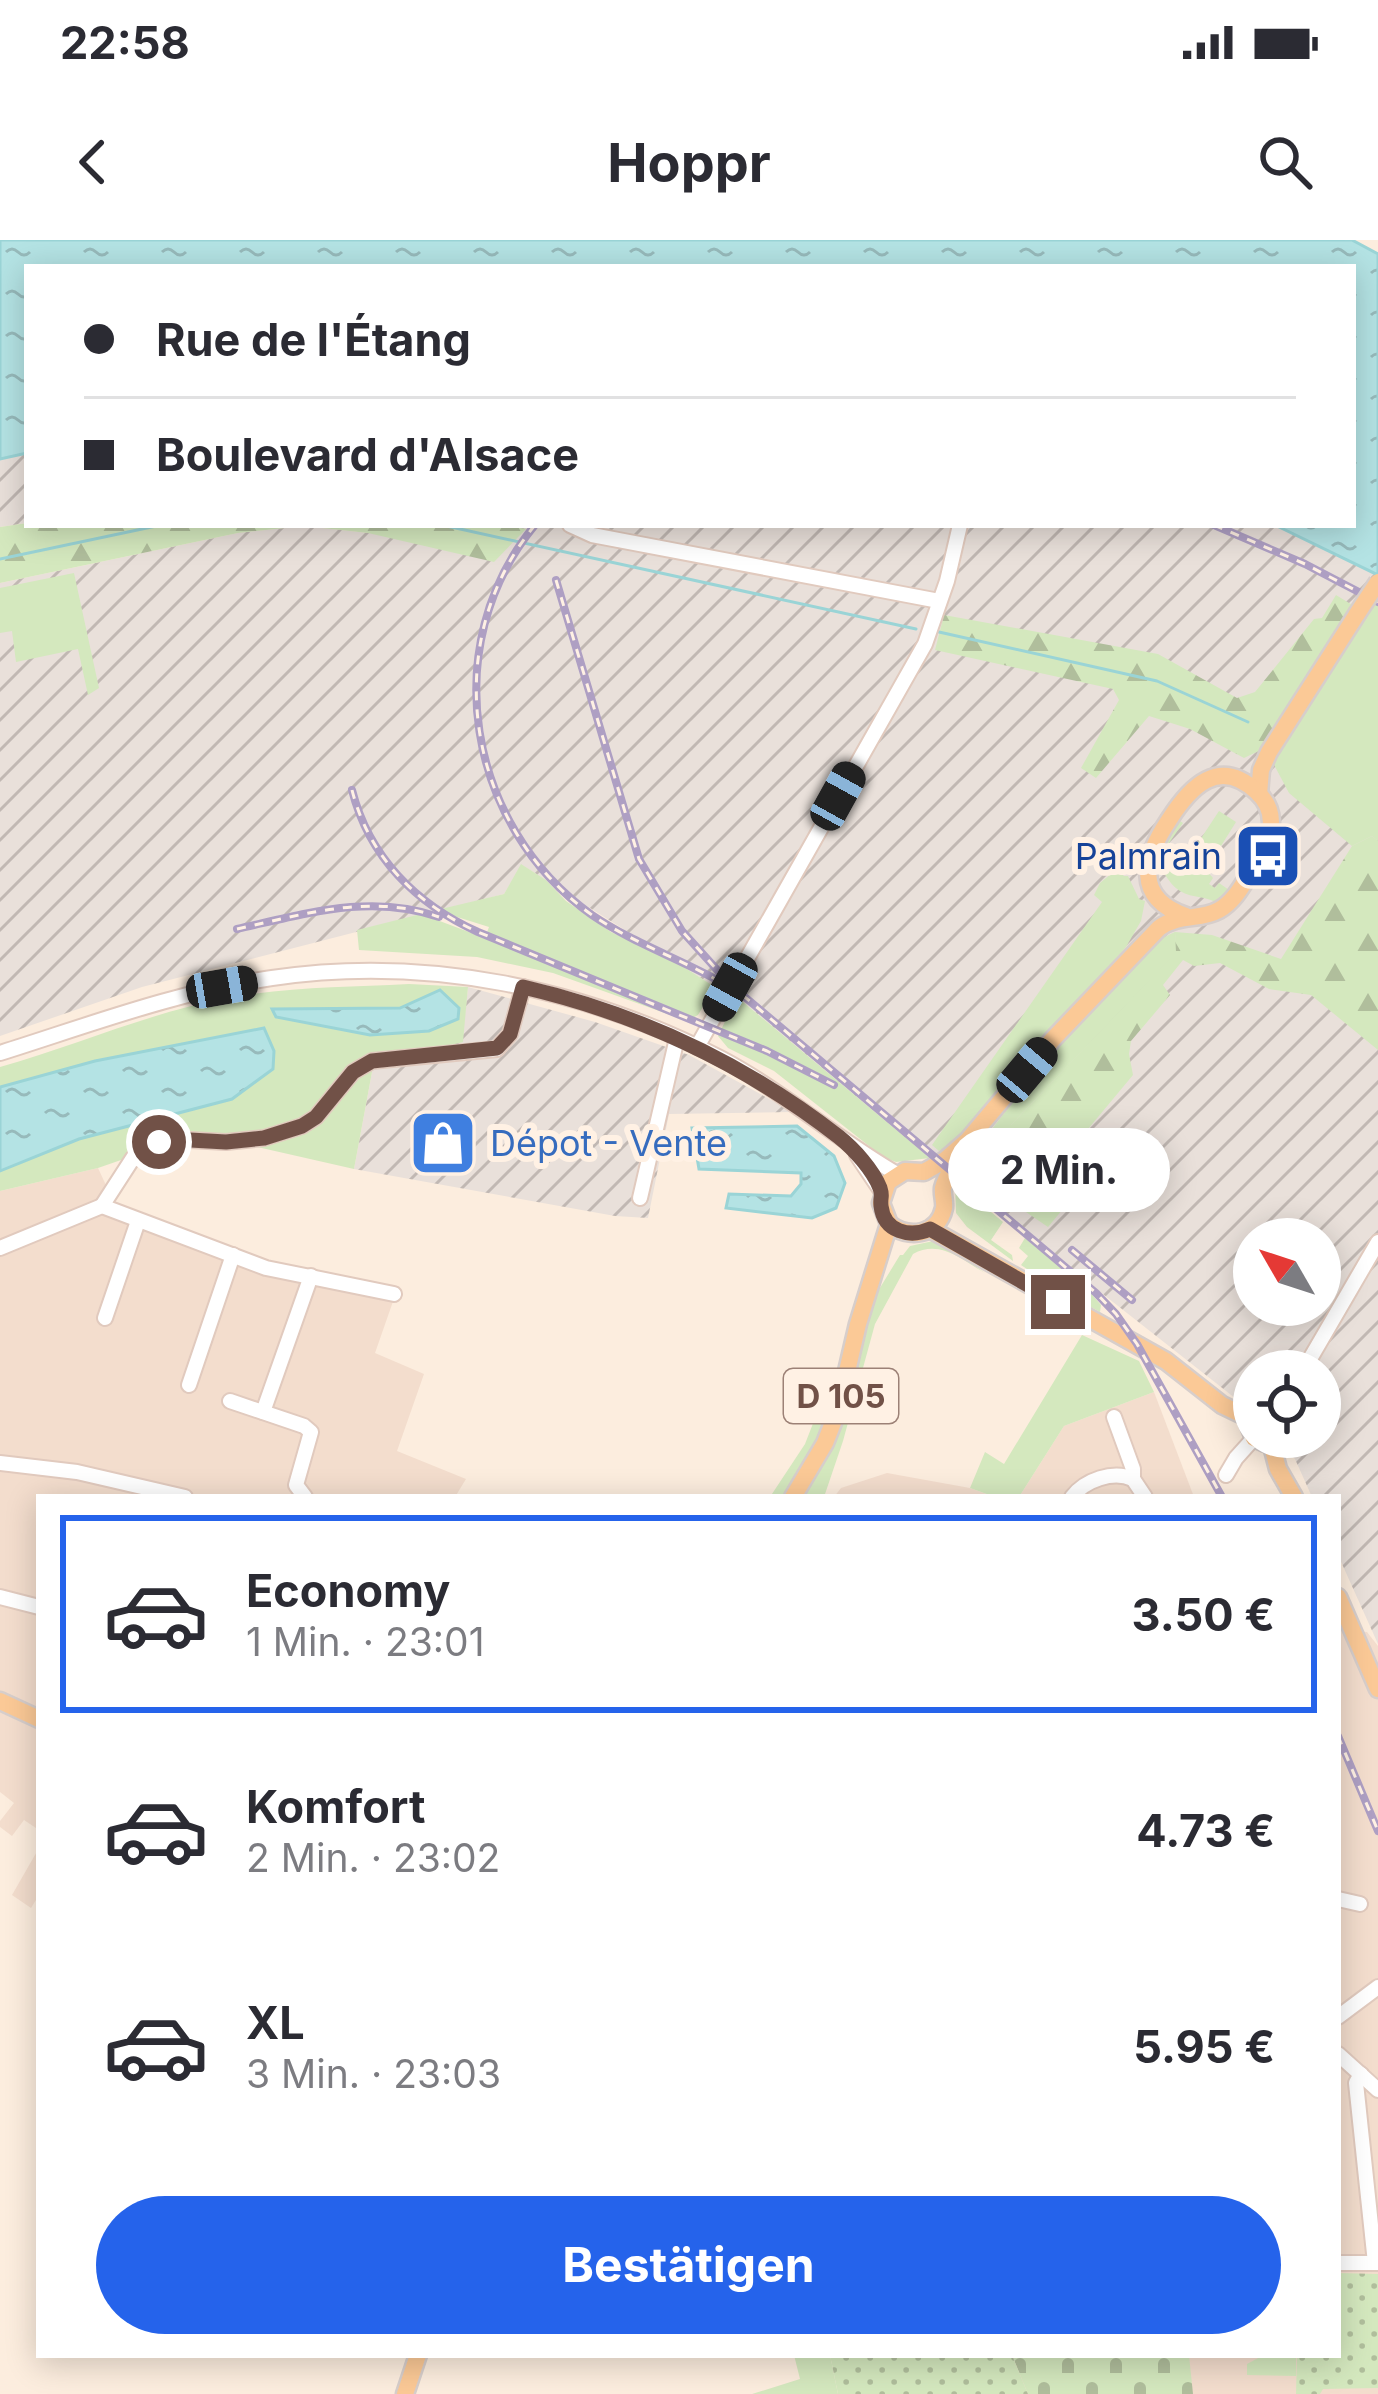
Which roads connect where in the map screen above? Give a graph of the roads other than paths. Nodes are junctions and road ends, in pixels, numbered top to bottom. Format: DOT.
graph roads {
  1 [pos="576,528"];
  2 [pos="960,528"];
  3 [pos="1378,581"];
  4 [pos="939,601"];
  5 [pos="1269,752"];
  6 [pos="1235,779"];
  7 [pos="1259,794"];
  8 [pos="1156,895"];
  9 [pos="1186,916"];
  10 [pos="1144,941"];
  11 [pos="523,987"];
  12 [pos="677,1038"];
  13 [pos="697,1046"];
  14 [pos="0,1053"];
  15 [pos="980,1128"];
  16 [pos="846,1142"];
  17 [pos="924,1172"];
  18 [pos="897,1174"];
  19 [pos="942,1190"];
  20 [pos="882,1192"];
  21 [pos="640,1198"];
  22 [pos="102,1206"];
  23 [pos="943,1210"];
  24 [pos="138,1221"];
  25 [pos="889,1224"];
  26 [pos="930,1229"];
  27 [pos="908,1234"];
  28 [pos="1378,1242"];
  29 [pos="0,1248"];
  30 [pos="233,1255"];
  31 [pos="1004,1270"];
  32 [pos="311,1276"];
  33 [pos="870,1287"];
  34 [pos="394,1294"];
  35 [pos="105,1318"];
  36 [pos="1316,1350"];
  37 [pos="189,1385"];
  38 [pos="230,1401"];
  39 [pos="1233,1408"];
  40 [pos="263,1412"];
  41 [pos="1114,1417"];
  42 [pos="1236,1458"];
  43 [pos="1275,1458"];
  44 [pos="0,1463"];
  45 [pos="1226,1475"];
  46 [pos="1133,1479"];
  47 [pos="172,1494"];
  48 [pos="303,1494"];
  49 [pos="795,1494"];
  50 [pos="1074,1494"];
  51 [pos="1142,1494"];
  52 [pos="1292,1494"];
  53 [pos="0,1597"];
  54 [pos="1341,1604"];
  55 [pos="36,1606"];
  56 [pos="1378,1689"];
  57 [pos="3,1709"];
  58 [pos="36,1718"];
  59 [pos="1341,1900"];
  60 [pos="1360,1904"];
  61 [pos="1378,1988"];
  62 [pos="1341,2015"];
  63 [pos="1341,2057"];
  64 [pos="1360,2074"];
  65 [pos="1378,2090"];
  66 [pos="1341,2263"];
  67 [pos="1376,2263"];
  68 [pos="417,2358"];
  69 [pos="405,2394"];
  1 -- 4 [label="street"];
  2 -- 4 [label="street"];
  3 -- 5 [label="main road, bridge"];
  4 -- 13 [label="street"];
  5 -- 6 [label="main road"];
  5 -- 7 [label="main road"];
  6 -- 7 [label="main road"];
  6 -- 8 [label="main road"];
  7 -- 9 [label="main road"];
  8 -- 9 [label="main road"];
  8 -- 10 [label="main road"];
  9 -- 10 [label="main road"];
  10 -- 15 [label="main road"];
  11 -- 12 [label="street"];
  11 -- 14 [label="street"];
  11 -- 22 [label="street"];
  12 -- 13 [label="street"];
  12 -- 21 [label="street"];
  13 -- 16 [label="street"];
  15 -- 17 [label="main road"];
  15 -- 19 [label="main road"];
  16 -- 18 [label="street"];
  16 -- 20 [label="street"];
  17 -- 18 [label="main road"];
  17 -- 19 [label="main road"];
  18 -- 20 [label="main road"];
  19 -- 23 [label="main road"];
  20 -- 25 [label="main road"];
  22 -- 24 [label="street"];
  22 -- 29 [label="street"];
  23 -- 26 [label="main road"];
  23 -- 31 [label="main road"];
  24 -- 30 [label="street"];
  24 -- 35 [label="street"];
  25 -- 27 [label="main road"];
  25 -- 33 [label="main road, D 105"];
  26 -- 27 [label="main road"];
  26 -- 31 [label="main road"];
  27 -- 33 [label="main road, D 105"];
  28 -- 36 [label="street"];
  30 -- 32 [label="street"];
  30 -- 37 [label="street"];
  31 -- 39 [label="main road"];
  32 -- 34 [label="street"];
  32 -- 40 [label="street"];
  33 -- 49 [label="main road, D 105"];
  38 -- 40 [label="street"];
  40 -- 48 [label="street"];
  41 -- 46 [label="street"];
  42 -- 45 [label="street"];
  43 -- 52 [label="main road"];
  44 -- 47 [label="street"];
  46 -- 50 [label="street"];
  46 -- 51 [label="street"];
  53 -- 55 [label="street"];
  54 -- 56 [label="main road"];
  57 -- 58 [label="main road"];
  59 -- 60 [label="street"];
  61 -- 62 [label="street"];
  63 -- 64 [label="street"];
  64 -- 65 [label="street"];
  64 -- 67 [label="street"];
  66 -- 67 [label="street"];
  68 -- 69 [label="main road"];
}
